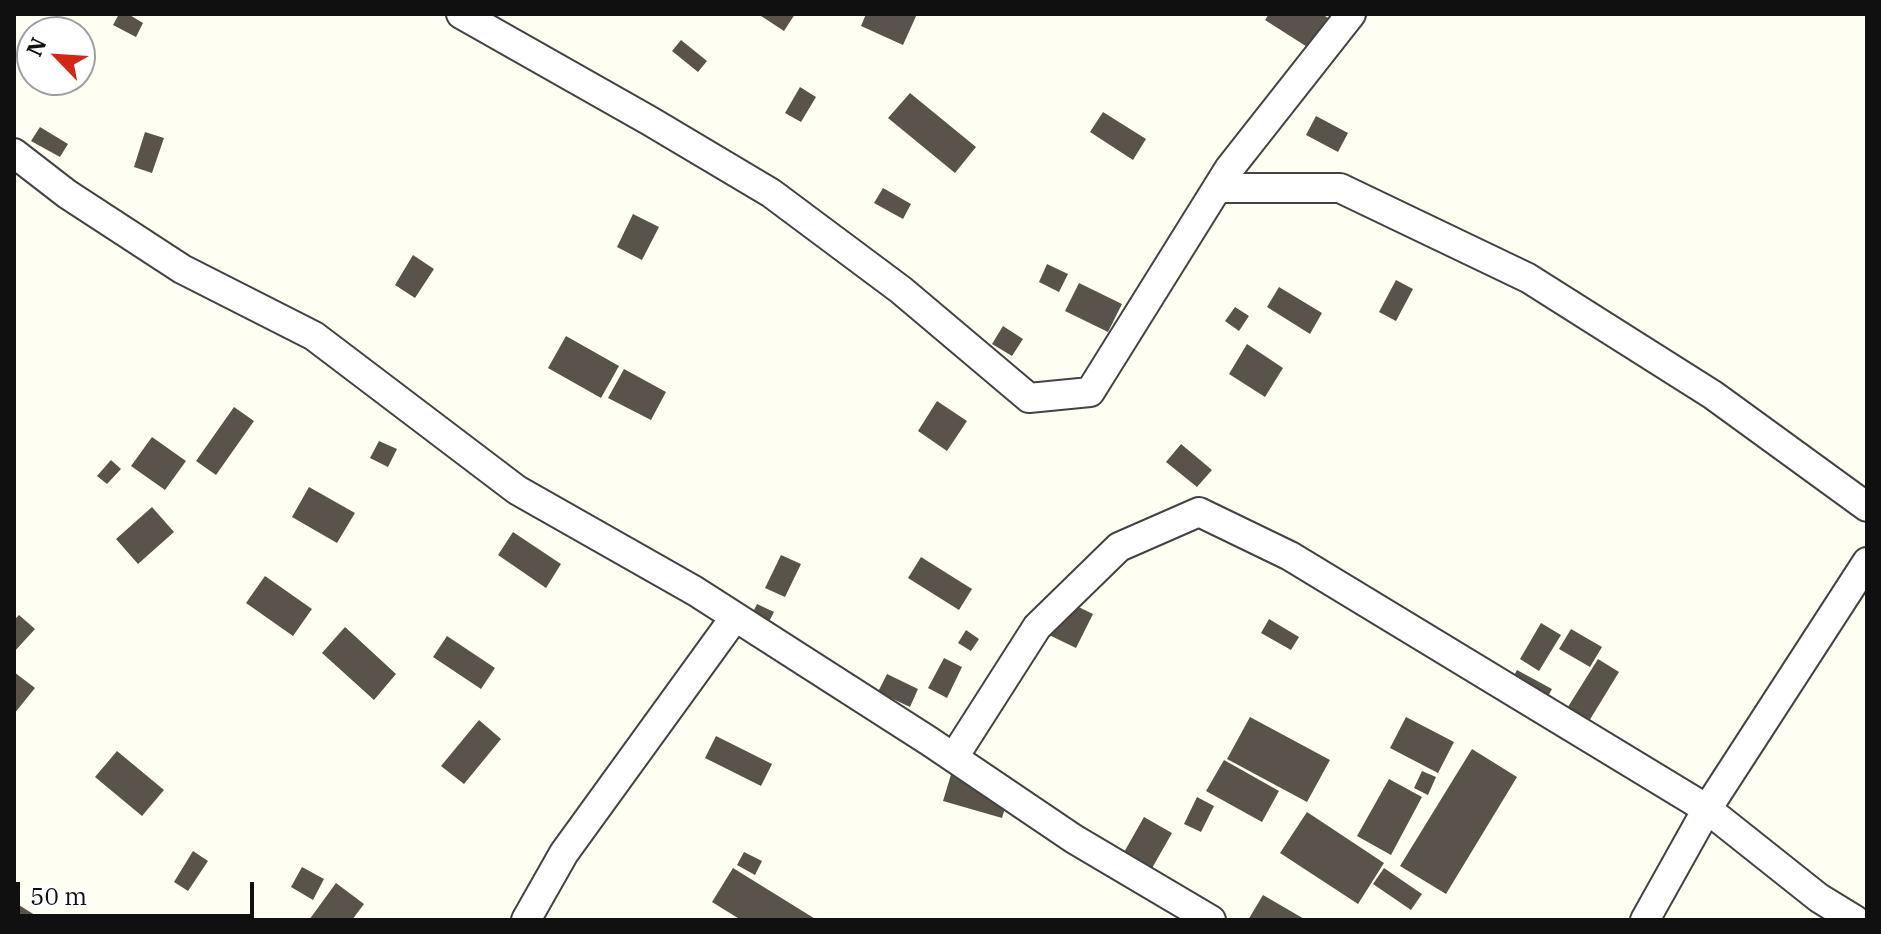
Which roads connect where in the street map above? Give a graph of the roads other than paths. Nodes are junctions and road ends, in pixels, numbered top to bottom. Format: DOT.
graph roads {
  1 [pos="461,14"];
  2 [pos="1351,14"];
  3 [pos="14,153"];
  4 [pos="1217,188"];
  5 [pos="1867,507"];
  6 [pos="1867,562"];
  7 [pos="735,617"];
  8 [pos="954,757"];
  9 [pos="1707,809"];
  10 [pos="526,920"];
  11 [pos="1211,920"];
  12 [pos="1645,920"];
  13 [pos="1855,920"];
  1 -- 4 [label="street"];
  2 -- 4 [label="street"];
  3 -- 7 [label="street"];
  4 -- 5 [label="street"];
  6 -- 9 [label="street"];
  7 -- 8 [label="street"];
  7 -- 10 [label="street"];
  8 -- 9 [label="street"];
  8 -- 11 [label="street"];
  9 -- 12 [label="street"];
  9 -- 13 [label="street"];
}
